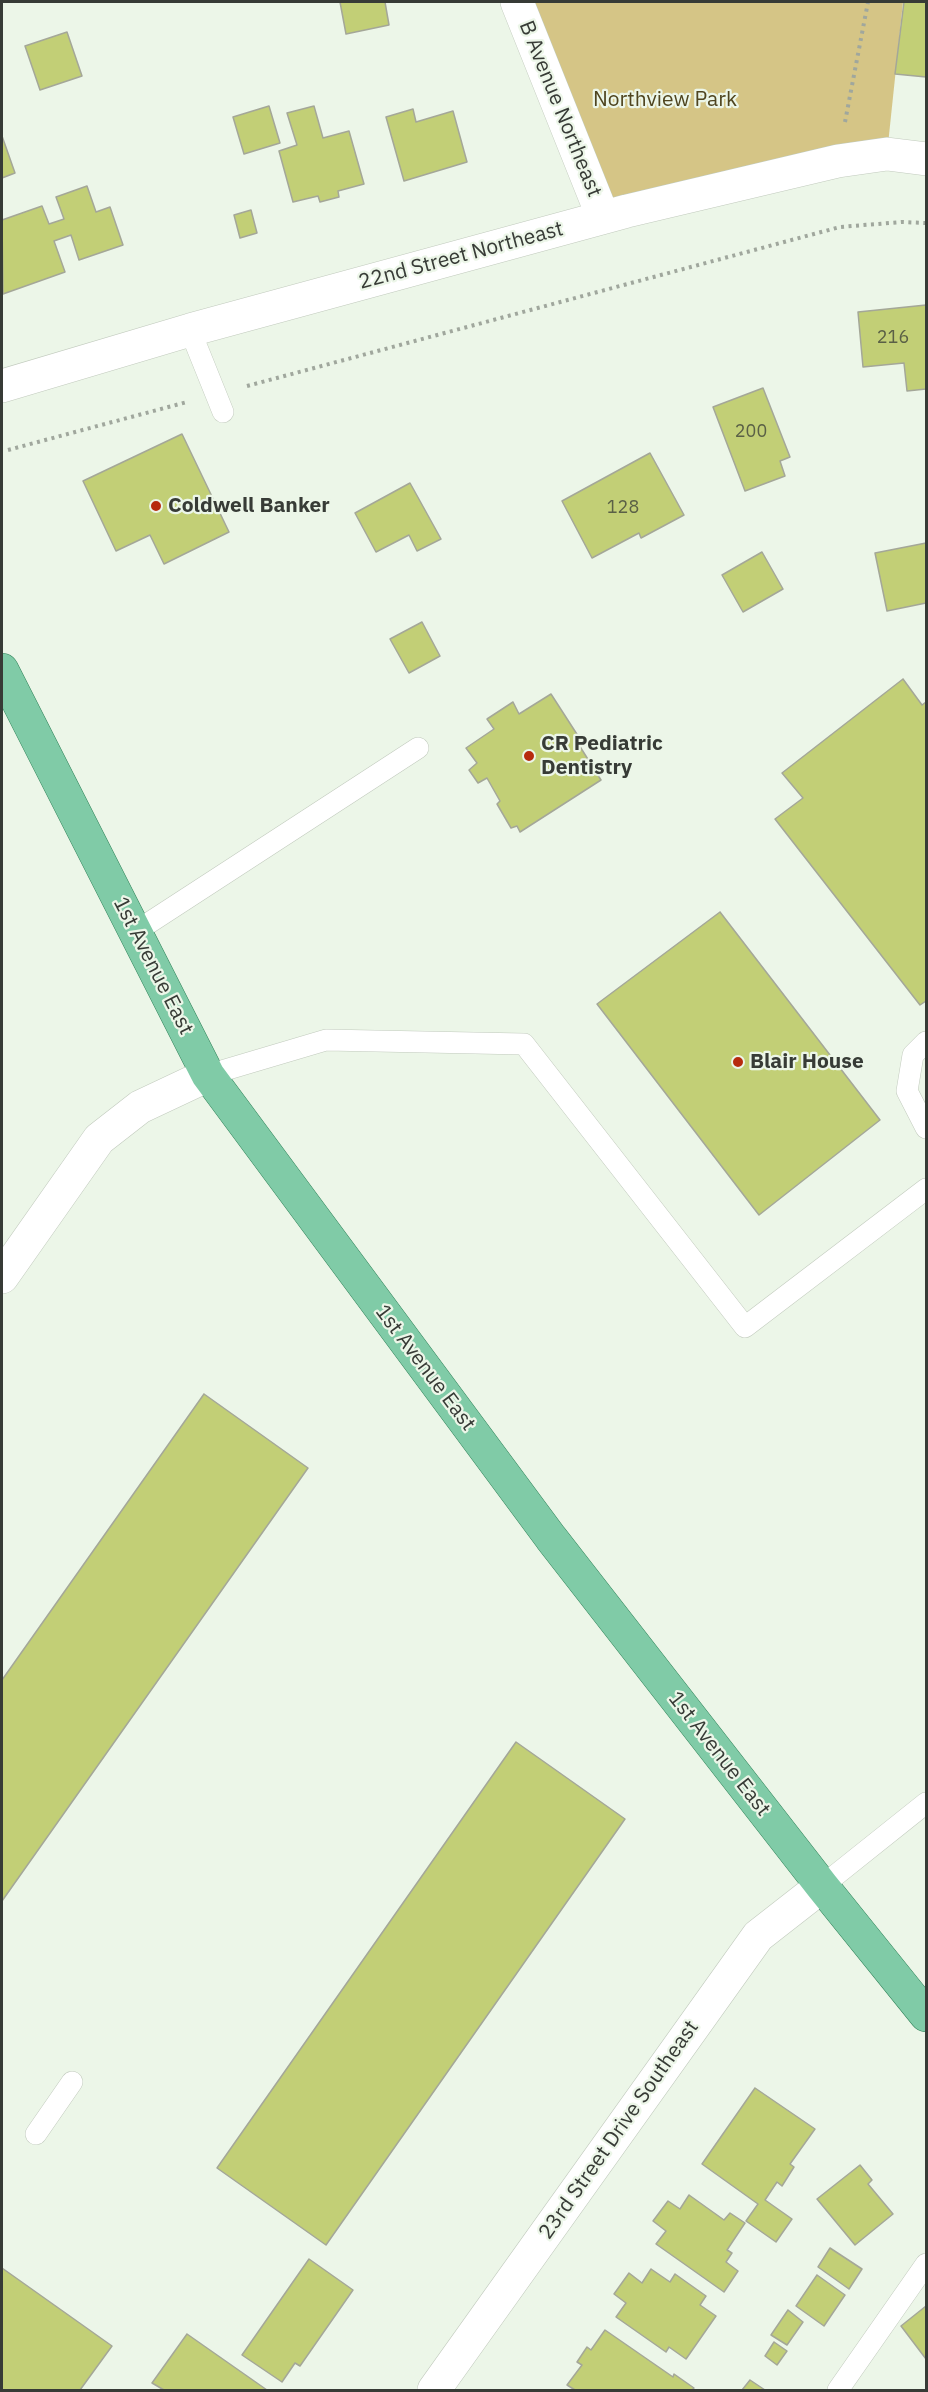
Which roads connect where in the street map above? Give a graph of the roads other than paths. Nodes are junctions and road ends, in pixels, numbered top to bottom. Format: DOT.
graph roads {
  1 [pos="517,2"];
  2 [pos="927,159"];
  3 [pos="603,217"];
  4 [pos="190,330"];
  5 [pos="2,386"];
  6 [pos="220,403"];
  7 [pos="2,670"];
  8 [pos="418,748"];
  9 [pos="135,932"];
  10 [pos="927,1042"];
  11 [pos="208,1075"];
  12 [pos="927,1128"];
  13 [pos="927,1189"];
  14 [pos="2,1277"];
  15 [pos="927,1803"];
  16 [pos="822,1886"];
  17 [pos="927,2015"];
  18 [pos="72,2082"];
  19 [pos="36,2134"];
  20 [pos="927,2264"];
  21 [pos="434,2391"];
  22 [pos="838,2391"];
  1 -- 3 [label="street, B Avenue Northeast"];
  2 -- 3 [label="street, 22nd Street Northeast"];
  3 -- 4 [label="street, 22nd Street Northeast"];
  4 -- 5 [label="street, 22nd Street Northeast"];
  4 -- 6 [label="lane"];
  7 -- 9 [label="main road, 1st Avenue East"];
  8 -- 9 [label="lane"];
  9 -- 11 [label="main road, 1st Avenue East"];
  10 -- 12 [label="lane"];
  11 -- 13 [label="lane"];
  11 -- 14 [label="street"];
  11 -- 16 [label="main road, 1st Avenue East"];
  15 -- 16 [label="lane"];
  16 -- 17 [label="main road, 1st Avenue East"];
  16 -- 21 [label="street, 23rd Street Drive Southeast"];
  18 -- 19 [label="lane"];
  20 -- 22 [label="lane"];
}
